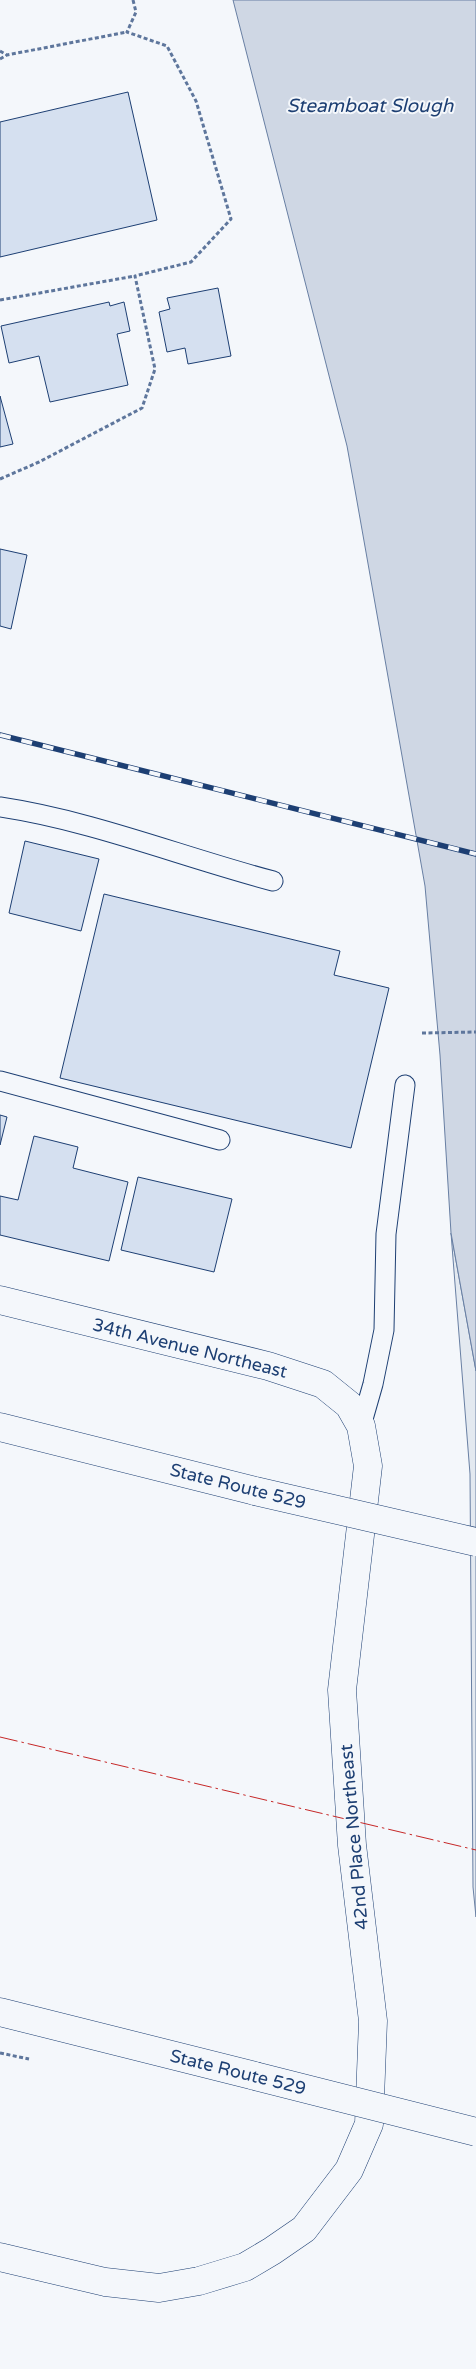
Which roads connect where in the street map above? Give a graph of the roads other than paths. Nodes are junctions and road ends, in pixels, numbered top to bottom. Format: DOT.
graph roads {
  1 [pos="0,807"];
  2 [pos="273,881"];
  3 [pos="0,1081"];
  4 [pos="406,1085"];
  5 [pos="220,1140"];
  6 [pos="0,1300"];
  7 [pos="361,1426"];
  8 [pos="0,1427"];
  9 [pos="476,1542"];
  10 [pos="0,2012"];
  11 [pos="476,2132"];
  12 [pos="0,2257"];
  1 -- 2 [label="lane"];
  3 -- 5 [label="lane"];
  4 -- 7 [label="lane"];
  6 -- 7 [label="street, 34th Avenue Northeast"];
  7 -- 12 [label="street, 42nd Place Northeast"];
  8 -- 9 [label="street, State Route 529, bridge"];
  10 -- 11 [label="street, State Route 529, bridge"];
}
